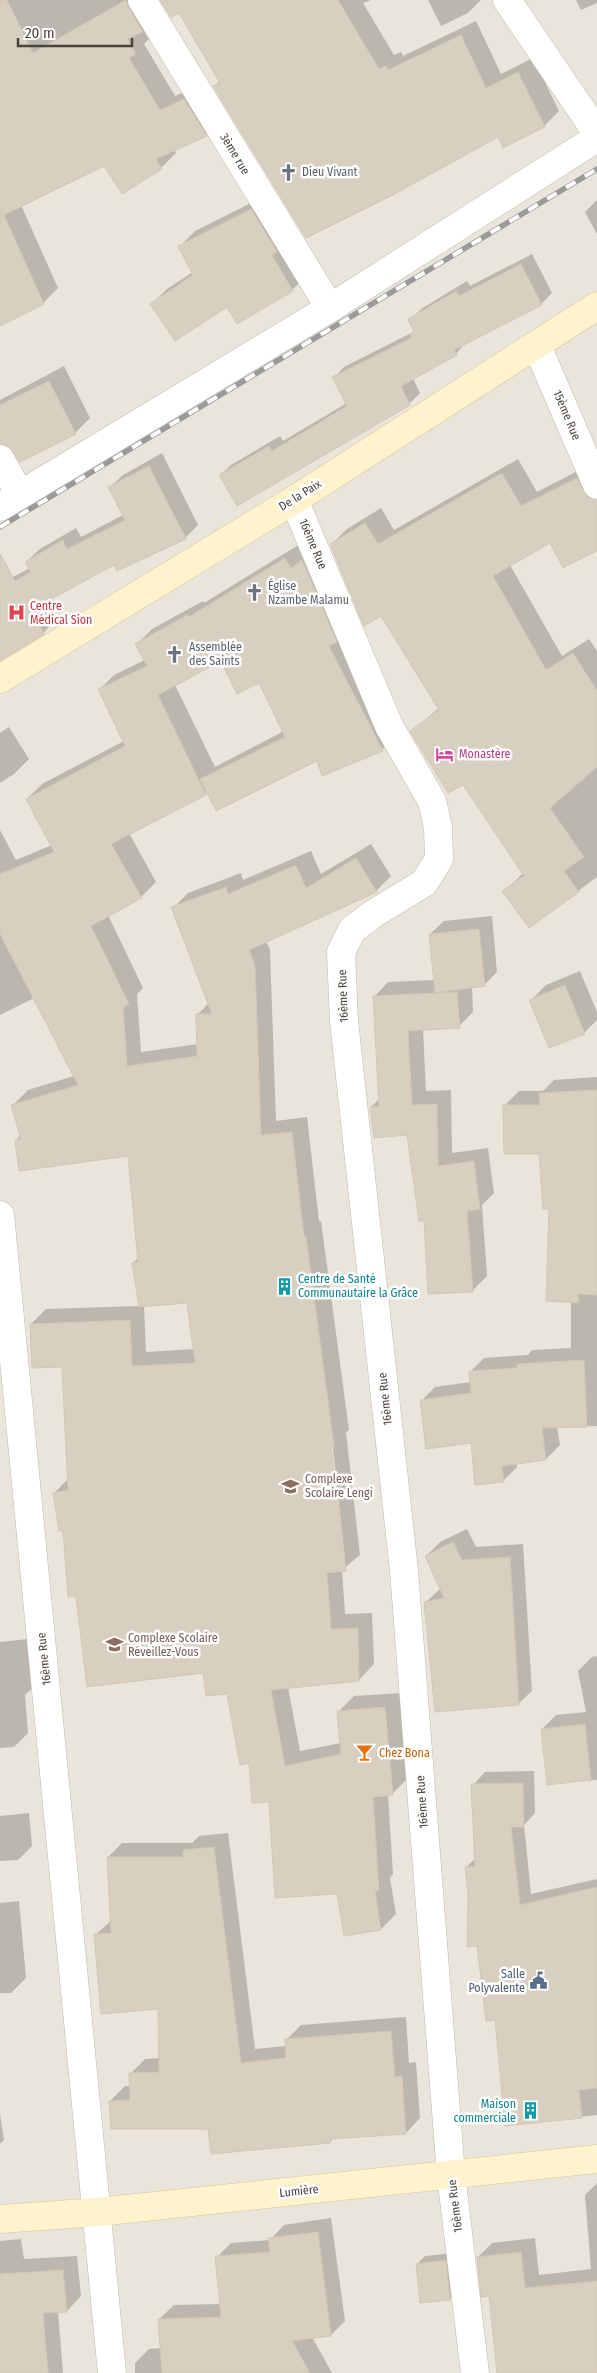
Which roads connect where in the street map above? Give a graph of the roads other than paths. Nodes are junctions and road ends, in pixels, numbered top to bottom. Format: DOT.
graph roads {
  1 [pos="142,0"];
  2 [pos="507,0"];
  3 [pos="597,133"];
  4 [pos="597,138"];
  5 [pos="597,306"];
  6 [pos="330,308"];
  7 [pos="537,346"];
  8 [pos="0,459"];
  9 [pos="597,485"];
  10 [pos="294,500"];
  11 [pos="10,501"];
  12 [pos="0,679"];
  13 [pos="0,1215"];
  14 [pos="597,2159"];
  15 [pos="451,2175"];
  16 [pos="98,2212"];
  17 [pos="0,2219"];
  18 [pos="112,2373"];
  19 [pos="475,2373"];
  1 -- 6 [label="street, 3ème rue"];
  2 -- 3 [label="street"];
  4 -- 6 [label="street"];
  5 -- 7 [label="street, De la Paix"];
  6 -- 11 [label="street"];
  7 -- 9 [label="street, 15ème Rue"];
  7 -- 10 [label="street, De la Paix"];
  8 -- 11 [label="street"];
  10 -- 12 [label="street, De la Paix"];
  10 -- 15 [label="street, 16ème Rue"];
  13 -- 16 [label="street, 16ème Rue"];
  14 -- 15 [label="street, Lumière"];
  15 -- 16 [label="street, Lumière"];
  15 -- 19 [label="street, 16ème Rue"];
  16 -- 17 [label="street, Lumière"];
  16 -- 18 [label="street, 16ème Rue"];
}
